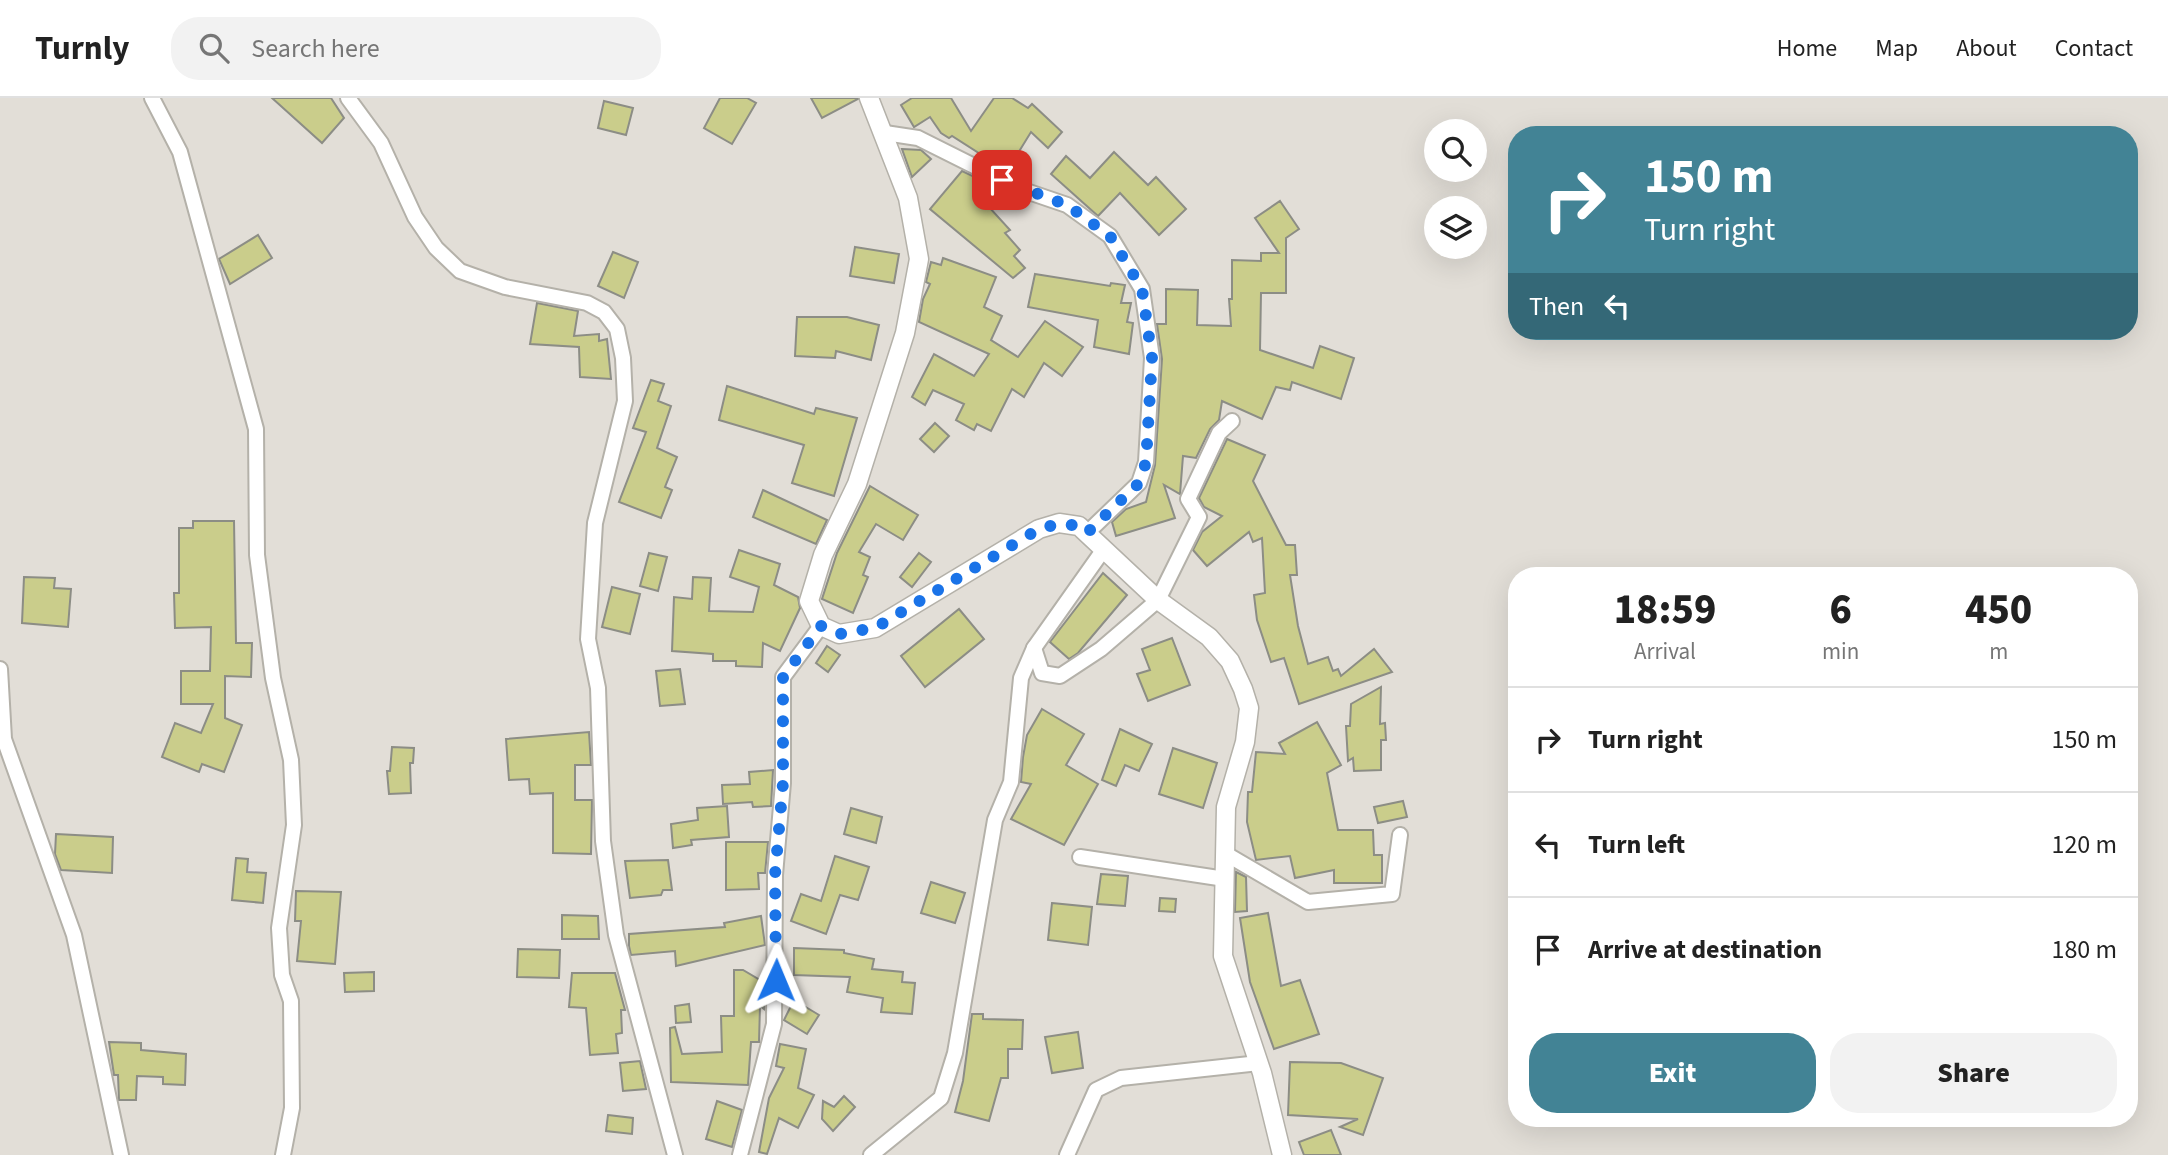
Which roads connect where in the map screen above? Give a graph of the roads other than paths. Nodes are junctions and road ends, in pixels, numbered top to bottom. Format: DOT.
graph roads {
  1 [pos="152,98"];
  2 [pos="348,98"];
  3 [pos="869,98"];
  4 [pos="885,133"];
  5 [pos="1232,421"];
  6 [pos="1087,533"];
  7 [pos="1104,549"];
  8 [pos="1158,600"];
  9 [pos="821,626"];
  10 [pos="1034,648"];
  11 [pos="0,669"];
  12 [pos="1400,835"];
  13 [pos="1226,854"];
  14 [pos="1080,857"];
  15 [pos="1225,879"];
  16 [pos="1259,1063"];
  17 [pos="121,1155"];
  18 [pos="283,1155"];
  19 [pos="675,1155"];
  20 [pos="740,1155"];
  21 [pos="871,1155"];
  22 [pos="1068,1155"];
  23 [pos="1282,1155"];
  1 -- 18 [label="street"];
  2 -- 19 [label="street"];
  3 -- 4 [label="street"];
  4 -- 6 [label="street"];
  4 -- 9 [label="street"];
  5 -- 8 [label="street"];
  6 -- 7 [label="street"];
  6 -- 9 [label="street"];
  7 -- 8 [label="street"];
  7 -- 10 [label="street"];
  8 -- 10 [label="street"];
  8 -- 13 [label="street"];
  9 -- 20 [label="street"];
  10 -- 21 [label="street"];
  11 -- 17 [label="street"];
  12 -- 13 [label="street"];
  13 -- 15 [label="street"];
  14 -- 15 [label="street"];
  15 -- 16 [label="street"];
  16 -- 22 [label="street"];
  16 -- 23 [label="street"];
}
